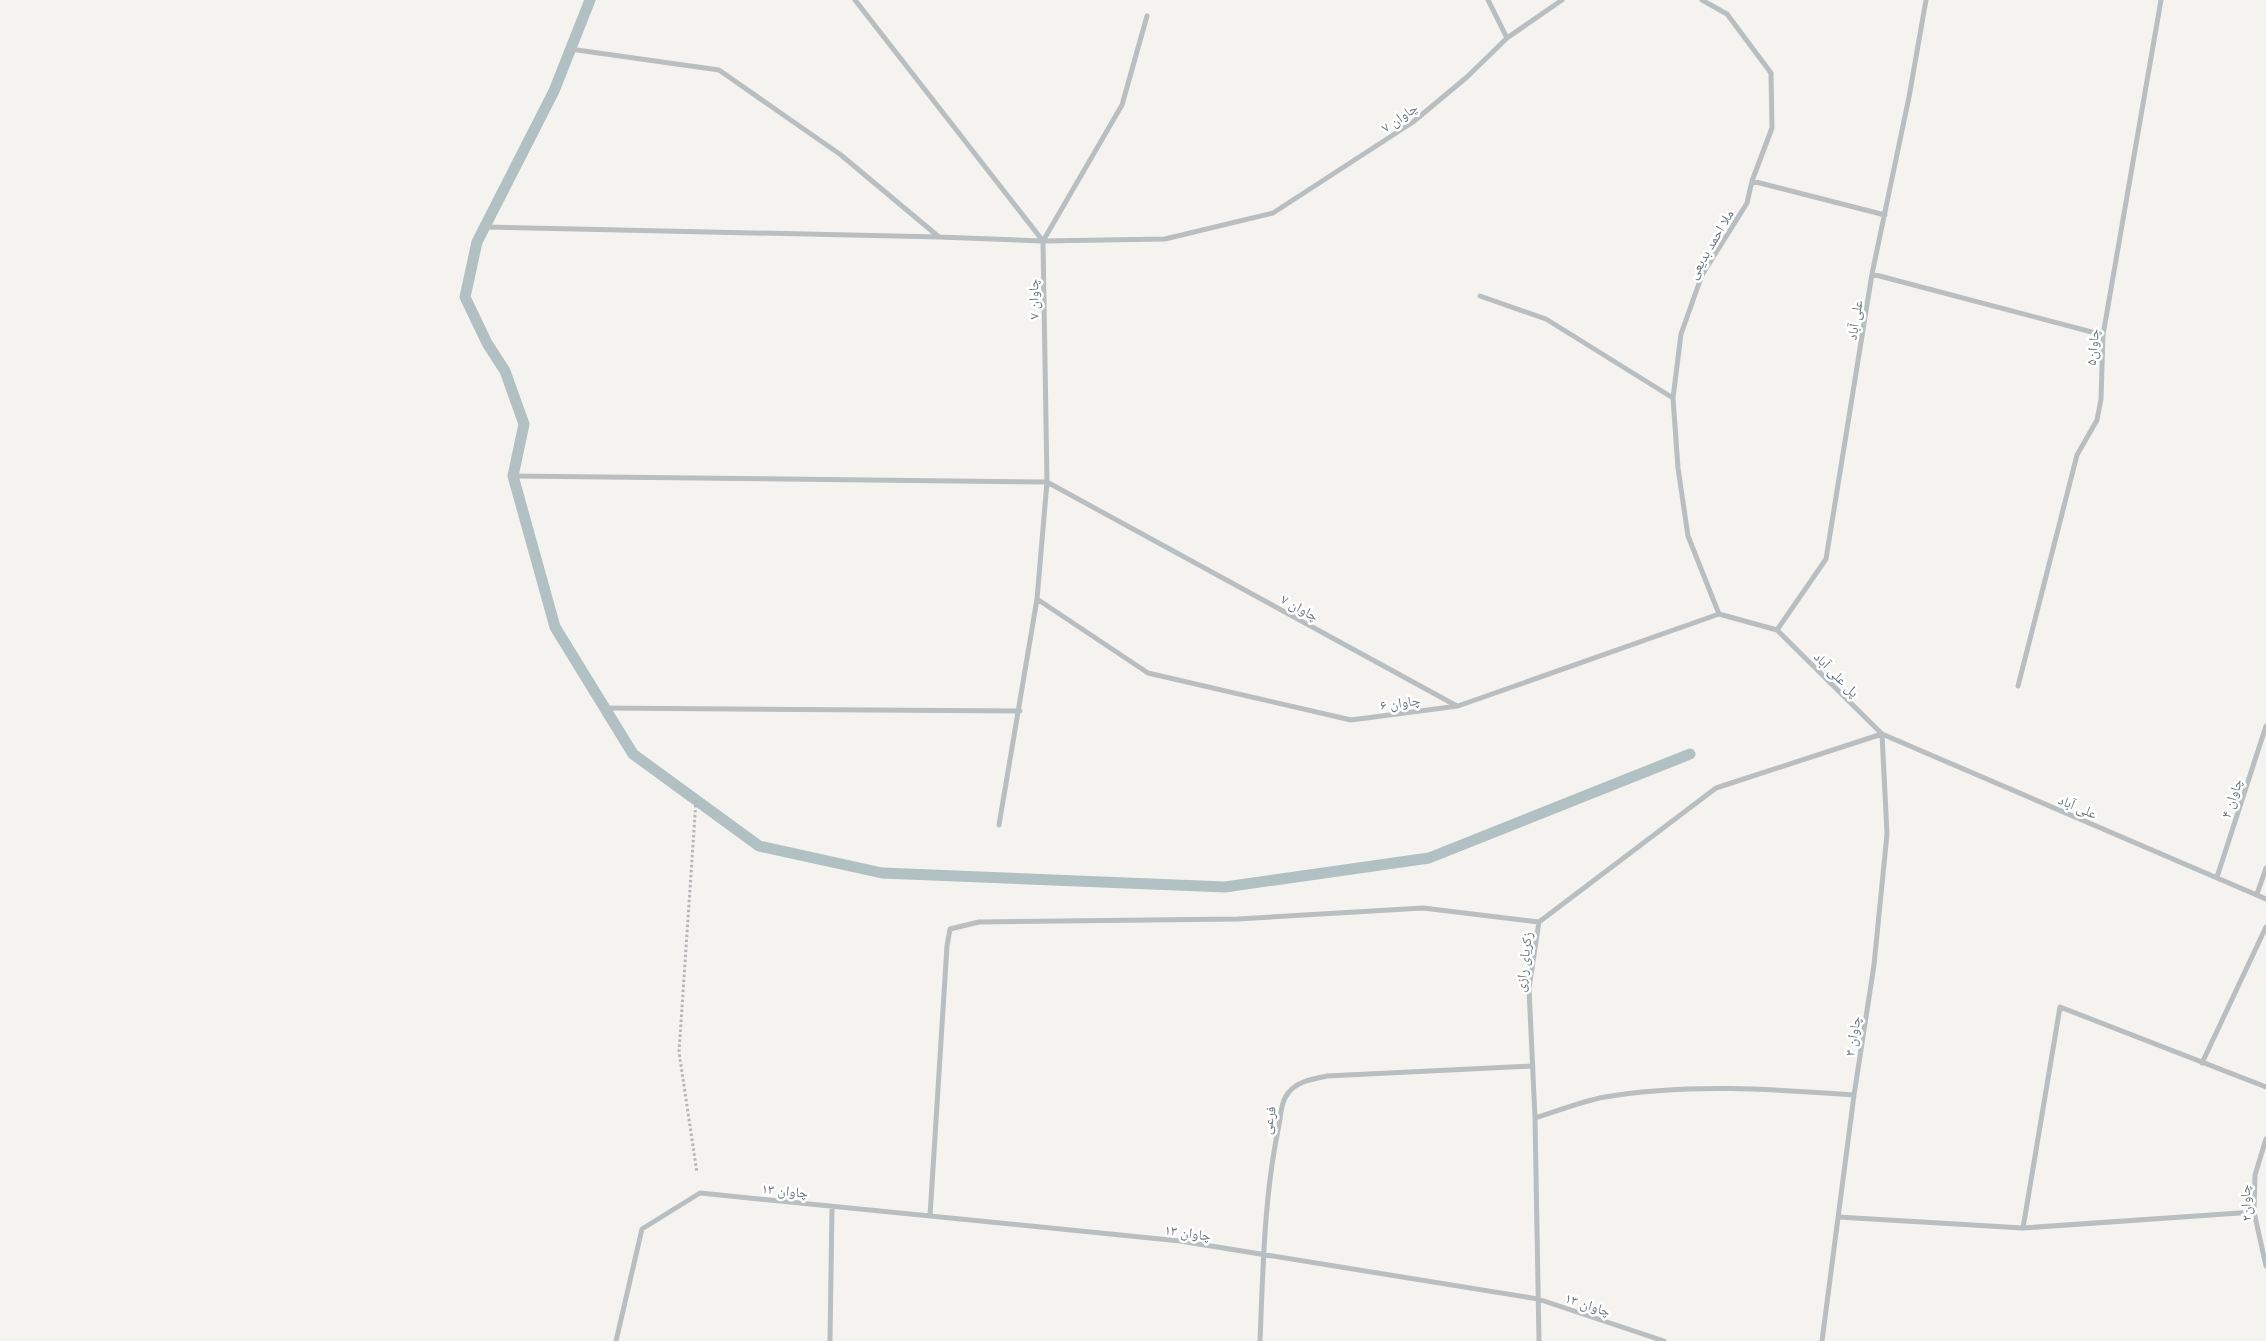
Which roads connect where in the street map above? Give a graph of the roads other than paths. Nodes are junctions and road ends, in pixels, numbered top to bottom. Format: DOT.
graph roads {
  1 [pos="855,0"];
  2 [pos="1488,0"];
  3 [pos="1562,0"];
  4 [pos="1702,0"];
  5 [pos="1926,0"];
  6 [pos="2161,0"];
  7 [pos="1147,16"];
  8 [pos="1507,38"];
  9 [pos="570,49"];
  10 [pos="1752,180"];
  11 [pos="1885,215"];
  12 [pos="484,227"];
  13 [pos="939,238"];
  14 [pos="1043,241"];
  15 [pos="1872,274"];
  16 [pos="1480,296"];
  17 [pos="2104,335"];
  18 [pos="1673,398"];
  19 [pos="512,476"];
  20 [pos="1048,482"];
  21 [pos="1037,599"];
  22 [pos="1719,614"];
  23 [pos="1776,630"];
  24 [pos="2018,686"];
  25 [pos="1458,706"];
  26 [pos="605,708"];
  27 [pos="1020,711"];
  28 [pos="2266,726"];
  29 [pos="1882,734"];
  30 [pos="998,825"];
  31 [pos="2266,868"];
  32 [pos="2217,877"];
  33 [pos="2257,894"];
  34 [pos="2266,899"];
  35 [pos="1539,922"];
  36 [pos="2266,927"];
  37 [pos="2202,1063"];
  38 [pos="1534,1066"];
  39 [pos="2266,1087"];
  40 [pos="1854,1095"];
  41 [pos="1536,1118"];
  42 [pos="2266,1139"];
  43 [pos="832,1206"];
  44 [pos="2254,1212"];
  45 [pos="930,1216"];
  46 [pos="1838,1217"];
  47 [pos="2024,1228"];
  48 [pos="1263,1255"];
  49 [pos="2266,1266"];
  50 [pos="1538,1299"];
  51 [pos="616,1341"];
  52 [pos="830,1341"];
  53 [pos="1260,1341"];
  54 [pos="1539,1341"];
  55 [pos="1664,1341"];
  56 [pos="1822,1341"];
  1 -- 14 [label="street"];
  2 -- 8 [label="street"];
  3 -- 8 [label="street, چاوان ۷"];
  4 -- 10 [label="street, ملا احمد بدیعی"];
  5 -- 11 [label="street, علی آباد"];
  6 -- 17 [label="street, چاوان۵"];
  7 -- 14 [label="street"];
  8 -- 14 [label="street, چاوان ۷"];
  9 -- 13 [label="street"];
  10 -- 11 [label="street"];
  10 -- 18 [label="street, ملا احمد بدیعی"];
  11 -- 15 [label="street, علی آباد"];
  12 -- 13 [label="street"];
  13 -- 14 [label="street"];
  14 -- 20 [label="street, چاوان ۷"];
  15 -- 17 [label="street"];
  15 -- 23 [label="street, علی آباد"];
  16 -- 18 [label="street"];
  17 -- 24 [label="street, چاوان۵"];
  18 -- 22 [label="street, ملا احمد بدیعی"];
  19 -- 20 [label="street"];
  20 -- 21 [label="street"];
  20 -- 25 [label="street, چاوان ۷"];
  21 -- 25 [label="street, چاوان ۶"];
  21 -- 27 [label="street"];
  22 -- 23 [label="street"];
  22 -- 25 [label="street, چاوان ۶"];
  23 -- 29 [label="street, پل علی آباد"];
  26 -- 27 [label="street"];
  27 -- 30 [label="street"];
  28 -- 32 [label="street, چاوان ۴"];
  29 -- 32 [label="street, علی آباد"];
  29 -- 35 [label="street, زکریای رازی"];
  29 -- 40 [label="street, چاوان ۳"];
  31 -- 33 [label="street"];
  32 -- 33 [label="street, علی آباد"];
  33 -- 34 [label="street, علی آباد"];
  35 -- 38 [label="street, زکریای رازی"];
  35 -- 45 [label="street"];
  36 -- 37 [label="street"];
  37 -- 39 [label="street"];
  37 -- 47 [label="street"];
  38 -- 41 [label="street, زکریای رازی"];
  38 -- 48 [label="street, فرعی"];
  40 -- 41 [label="street"];
  40 -- 46 [label="street, چاوان ۳"];
  41 -- 50 [label="street, زکریای رازی"];
  42 -- 44 [label="street, چاوان۲"];
  43 -- 45 [label="street, چاوان ۱۳"];
  43 -- 51 [label="street, چاوان ۱۳"];
  43 -- 52 [label="street"];
  44 -- 47 [label="street"];
  44 -- 49 [label="street, چاوان۲"];
  45 -- 48 [label="street, چاوان ۱۳"];
  46 -- 47 [label="street"];
  46 -- 56 [label="street, چاوان ۳"];
  48 -- 50 [label="street, چاوان ۱۳"];
  48 -- 53 [label="street, فرعی"];
  50 -- 54 [label="street, زکریای رازی"];
  50 -- 55 [label="street, چاوان ۱۳"];
}
